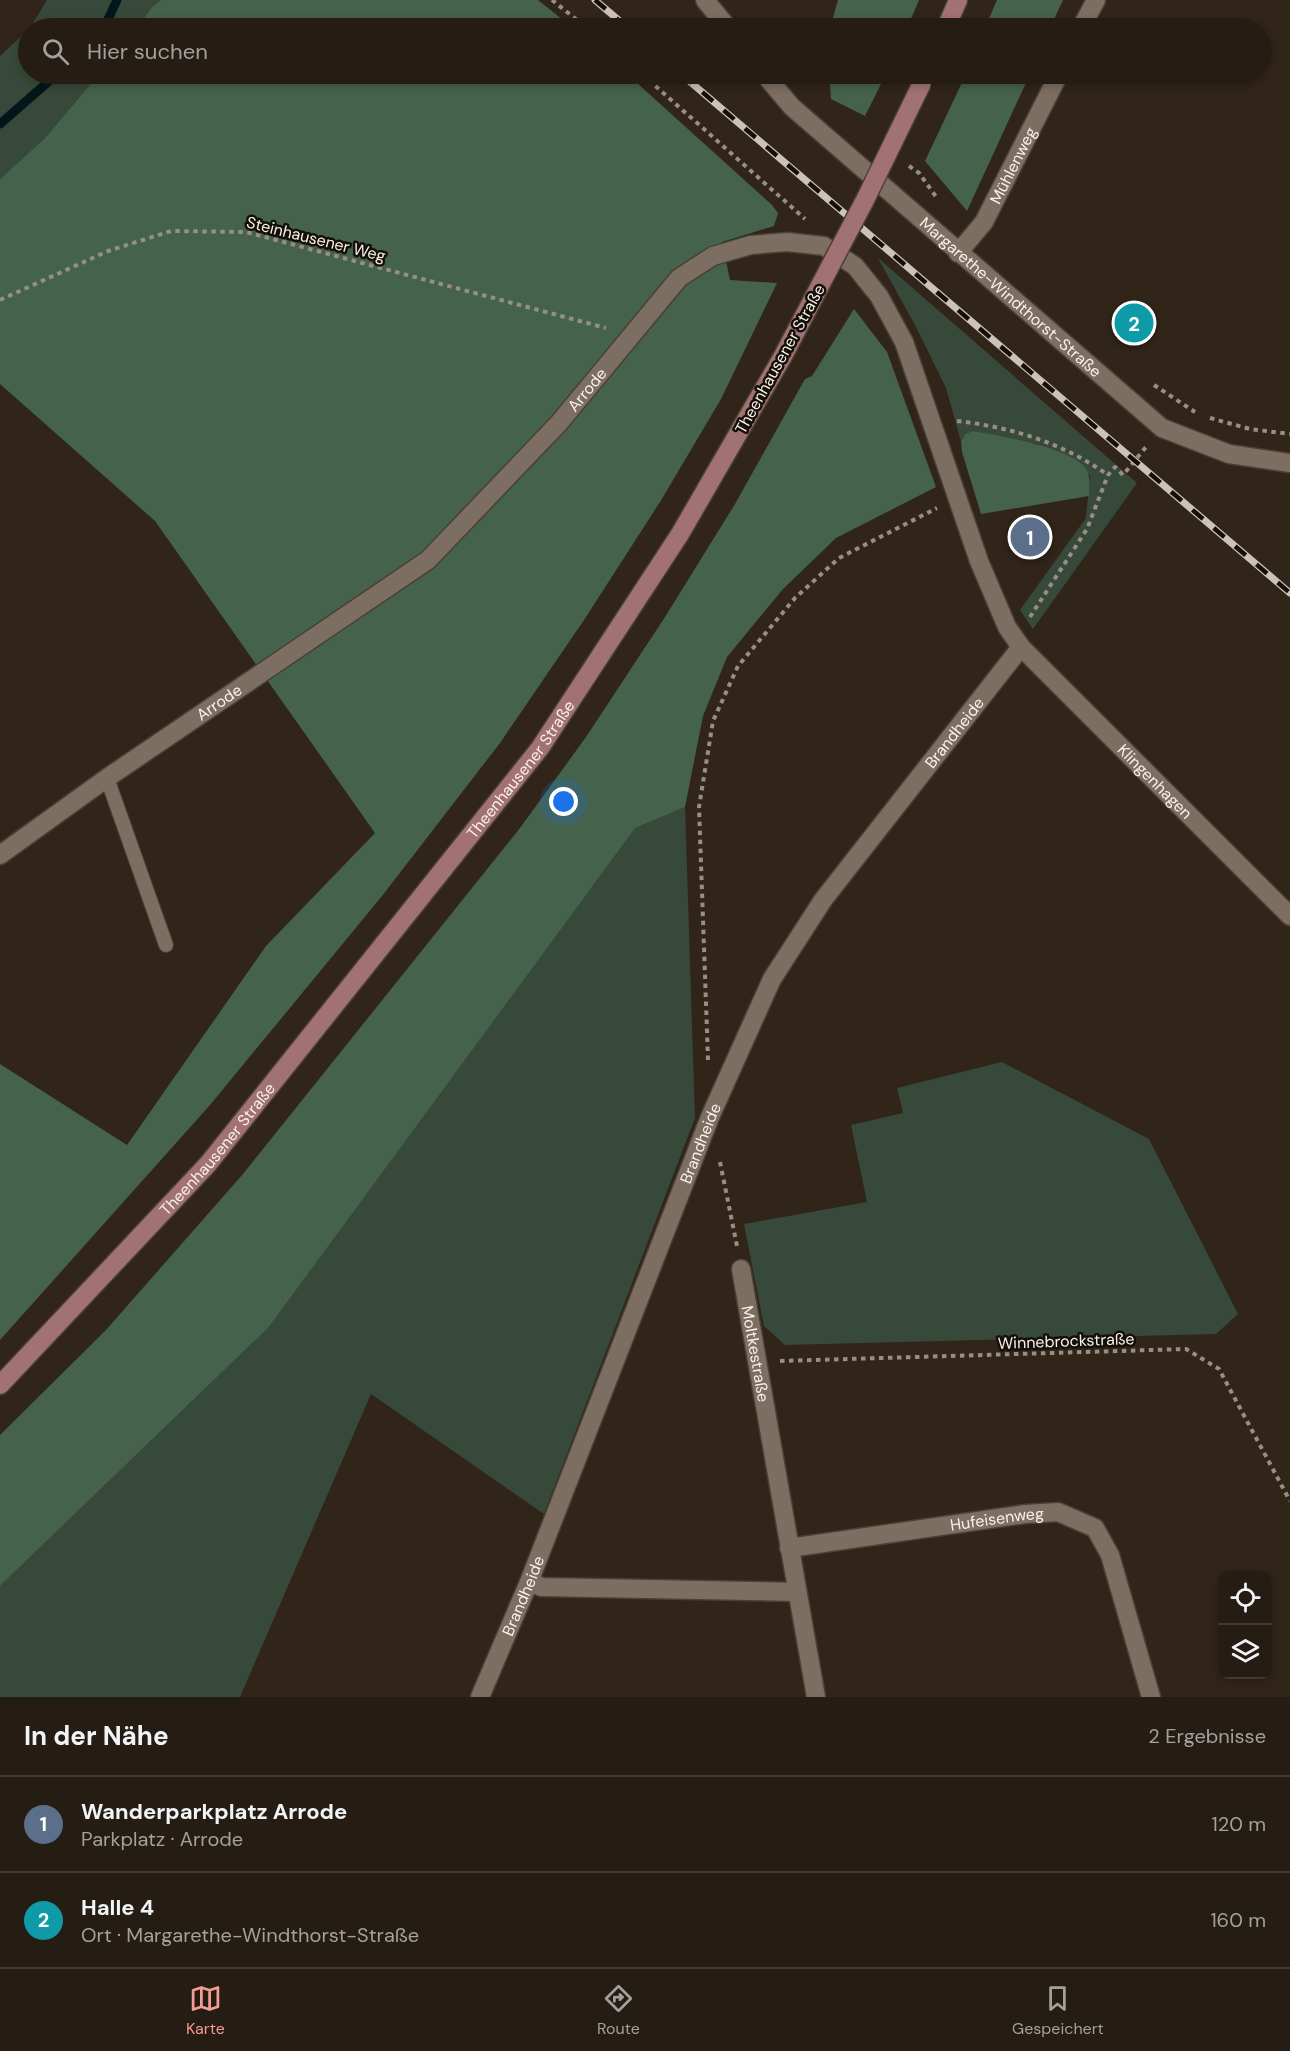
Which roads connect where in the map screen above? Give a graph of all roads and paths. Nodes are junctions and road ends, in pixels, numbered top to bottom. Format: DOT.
graph roads {
  1 [pos="552,0"];
  2 [pos="705,0"];
  3 [pos="958,0"];
  4 [pos="1096,0"];
  5 [pos="574,18"];
  6 [pos="720,18"];
  7 [pos="950,18"];
  8 [pos="1086,18"];
  9 [pos="653,84"];
  10 [pos="773,84"];
  11 [pos="921,84"];
  12 [pos="1054,84"];
  13 [pos="900,160"];
  14 [pos="942,205"];
  15 [pos="825,246"];
  16 [pos="958,254"];
  17 [pos="0,300"];
  18 [pos="632,335"];
  19 [pos="1149,382"];
  20 [pos="1198,415"];
  21 [pos="932,417"];
  22 [pos="1208,417"];
  23 [pos="1162,428"];
  24 [pos="1290,434"];
  25 [pos="1290,463"];
  26 [pos="1108,475"];
  27 [pos="957,501"];
  28 [pos="1017,642"];
  29 [pos="107,778"];
  30 [pos="0,855"];
  31 [pos="1290,916"];
  32 [pos="166,945"];
  33 [pos="709,1069"];
  34 [pos="710,1117"];
  35 [pos="741,1269"];
  36 [pos="758,1361"];
  37 [pos="0,1385"];
  38 [pos="1290,1501"];
  39 [pos="789,1548"];
  40 [pos="529,1582"];
  41 [pos="796,1592"];
  42 [pos="480,1697"];
  43 [pos="816,1697"];
  44 [pos="1151,1697"];
  1 -- 5 [label="path"];
  2 -- 6 [label="street"];
  3 -- 7 [label="main road"];
  4 -- 8 [label="street"];
  9 -- 15 [label="path"];
  10 -- 16 [label="street, Margarethe-Windthorst-Straße"];
  11 -- 37 [label="main road, Theenhausener Straße, bridge"];
  12 -- 16 [label="street, Mühlenweg"];
  13 -- 14 [label="path"];
  15 -- 18 [label="street, Arrode"];
  15 -- 21 [label="street, Arrode"];
  16 -- 23 [label="street, Margarethe-Windthorst-Straße"];
  17 -- 18 [label="path, Steinhausener Weg"];
  18 -- 29 [label="street, Arrode"];
  19 -- 20 [label="path"];
  21 -- 26 [label="path"];
  21 -- 27 [label="street, Arrode"];
  22 -- 24 [label="path"];
  23 -- 25 [label="street, Margarethe-Windthorst-Straße"];
  23 -- 26 [label="path"];
  26 -- 28 [label="path"];
  27 -- 28 [label="street, Arrode"];
  27 -- 33 [label="path"];
  28 -- 31 [label="street, Klingenhagen"];
  28 -- 34 [label="street, Brandheide"];
  29 -- 30 [label="street, Arrode"];
  29 -- 32 [label="lane"];
  34 -- 35 [label="path"];
  34 -- 40 [label="street, Brandheide"];
  35 -- 36 [label="street, Moltkestraße"];
  36 -- 38 [label="path, Winnebrockstraße"];
  36 -- 39 [label="street, Moltkestraße"];
  39 -- 41 [label="street, Moltkestraße"];
  39 -- 44 [label="street, Hufeisenweg"];
  40 -- 41 [label="street"];
  40 -- 42 [label="street, Brandheide"];
  41 -- 43 [label="street, Moltkestraße"];
}
